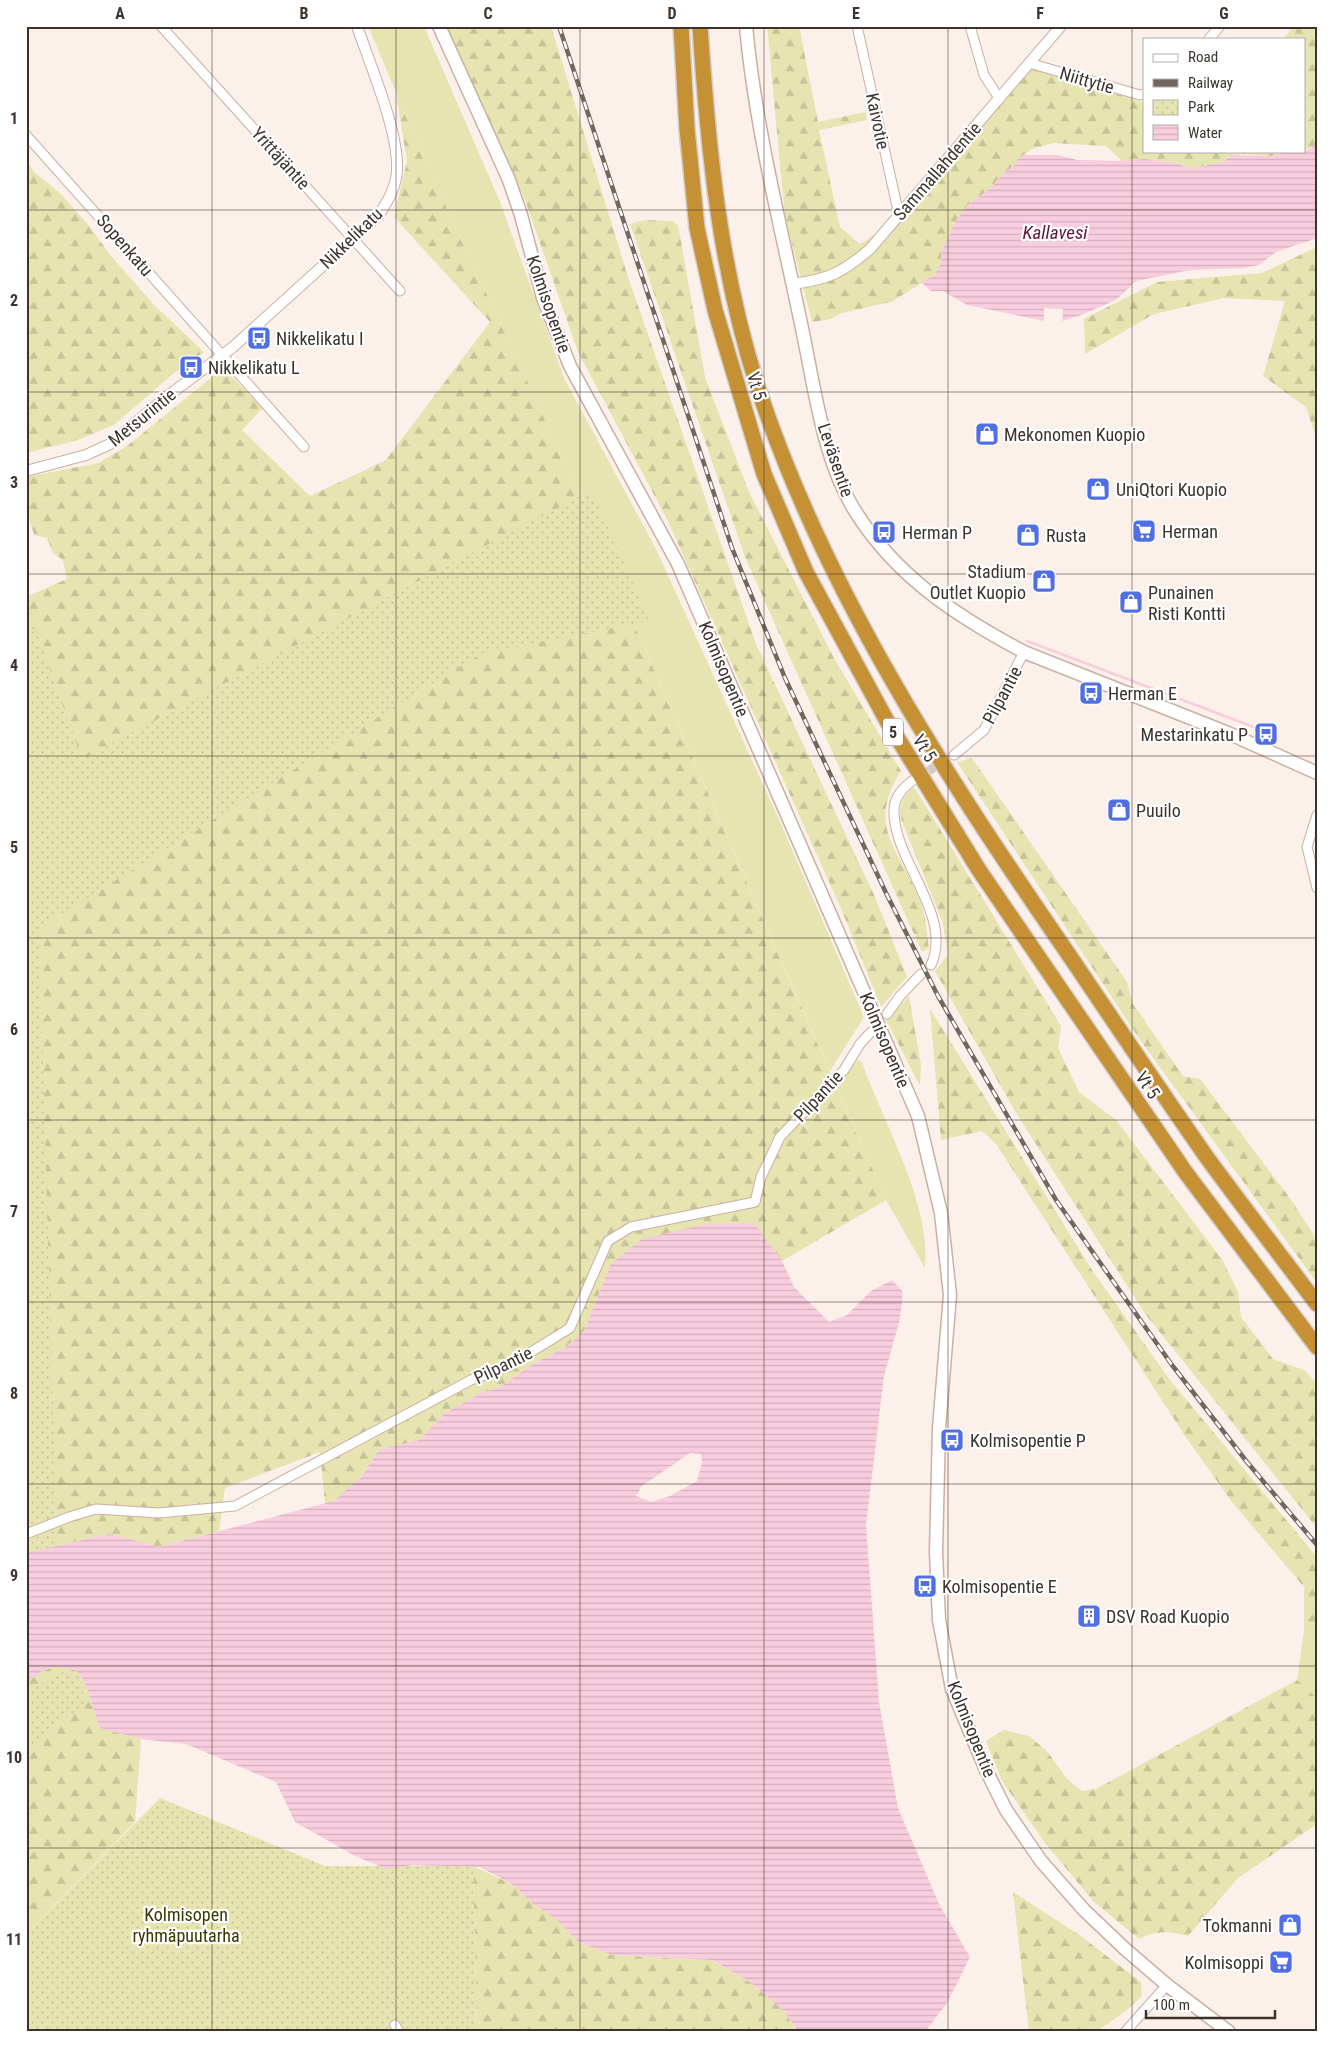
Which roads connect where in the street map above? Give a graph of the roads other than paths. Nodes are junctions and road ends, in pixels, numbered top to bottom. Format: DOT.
graph roads {
  1 [pos="161,26"];
  2 [pos="356,26"];
  3 [pos="439,26"];
  4 [pos="681,26"];
  5 [pos="700,26"];
  6 [pos="746,26"];
  7 [pos="857,26"];
  8 [pos="970,26"];
  9 [pos="1061,26"];
  10 [pos="1220,26"];
  11 [pos="1210,38"];
  12 [pos="1029,63"];
  13 [pos="1143,94"];
  14 [pos="999,98"];
  15 [pos="26,135"];
  16 [pos="899,215"];
  17 [pos="353,239"];
  18 [pos="793,284"];
  19 [pos="400,291"];
  20 [pos="222,356"];
  21 [pos="304,446"];
  22 [pos="26,471"];
  23 [pos="1024,652"];
  24 [pos="954,755"];
  25 [pos="1317,773"];
  26 [pos="912,781"];
  27 [pos="1317,815"];
  28 [pos="1317,888"];
  29 [pos="931,965"];
  30 [pos="921,974"];
  31 [pos="887,1014"];
  32 [pos="871,1032"];
  33 [pos="1317,1304"];
  34 [pos="1317,1347"];
  35 [pos="26,1534"];
  36 [pos="1166,1984"];
  37 [pos="1125,2032"];
  38 [pos="1229,2032"];
  1 -- 17 [label="street, Yrittäjäntie"];
  2 -- 17 [label="street, Nikkelikatu"];
  3 -- 36 [label="main road, Kolmisopentie"];
  4 -- 34 [label="highway, Vt 5 / 5"];
  5 -- 33 [label="highway, Vt 5 / 5"];
  6 -- 18 [label="main road, Leväsentie"];
  7 -- 16 [label="street, Kaivotie"];
  8 -- 14 [label="street"];
  9 -- 12 [label="street, Sammallahdentie"];
  10 -- 11 [label="street"];
  12 -- 13 [label="street, Niittytie"];
  12 -- 14 [label="street, Sammallahdentie"];
  14 -- 16 [label="street, Sammallahdentie"];
  15 -- 20 [label="street, Sopenkatu"];
  16 -- 18 [label="street, Sammallahdentie"];
  17 -- 19 [label="street, Yrittäjäntie"];
  17 -- 20 [label="street, Nikkelikatu"];
  18 -- 23 [label="main road, Leväsentie"];
  20 -- 21 [label="street, Sopenkatu"];
  20 -- 22 [label="street, Metsurintie"];
  23 -- 24 [label="street, Pilpantie"];
  23 -- 25 [label="main road, Leväsentie"];
  26 -- 29 [label="street"];
  27 -- 28 [label="street"];
  30 -- 31 [label="street"];
  32 -- 35 [label="street, Pilpantie"];
  36 -- 37 [label="street"];
  36 -- 38 [label="main road, Kolmisopentie"];
}
